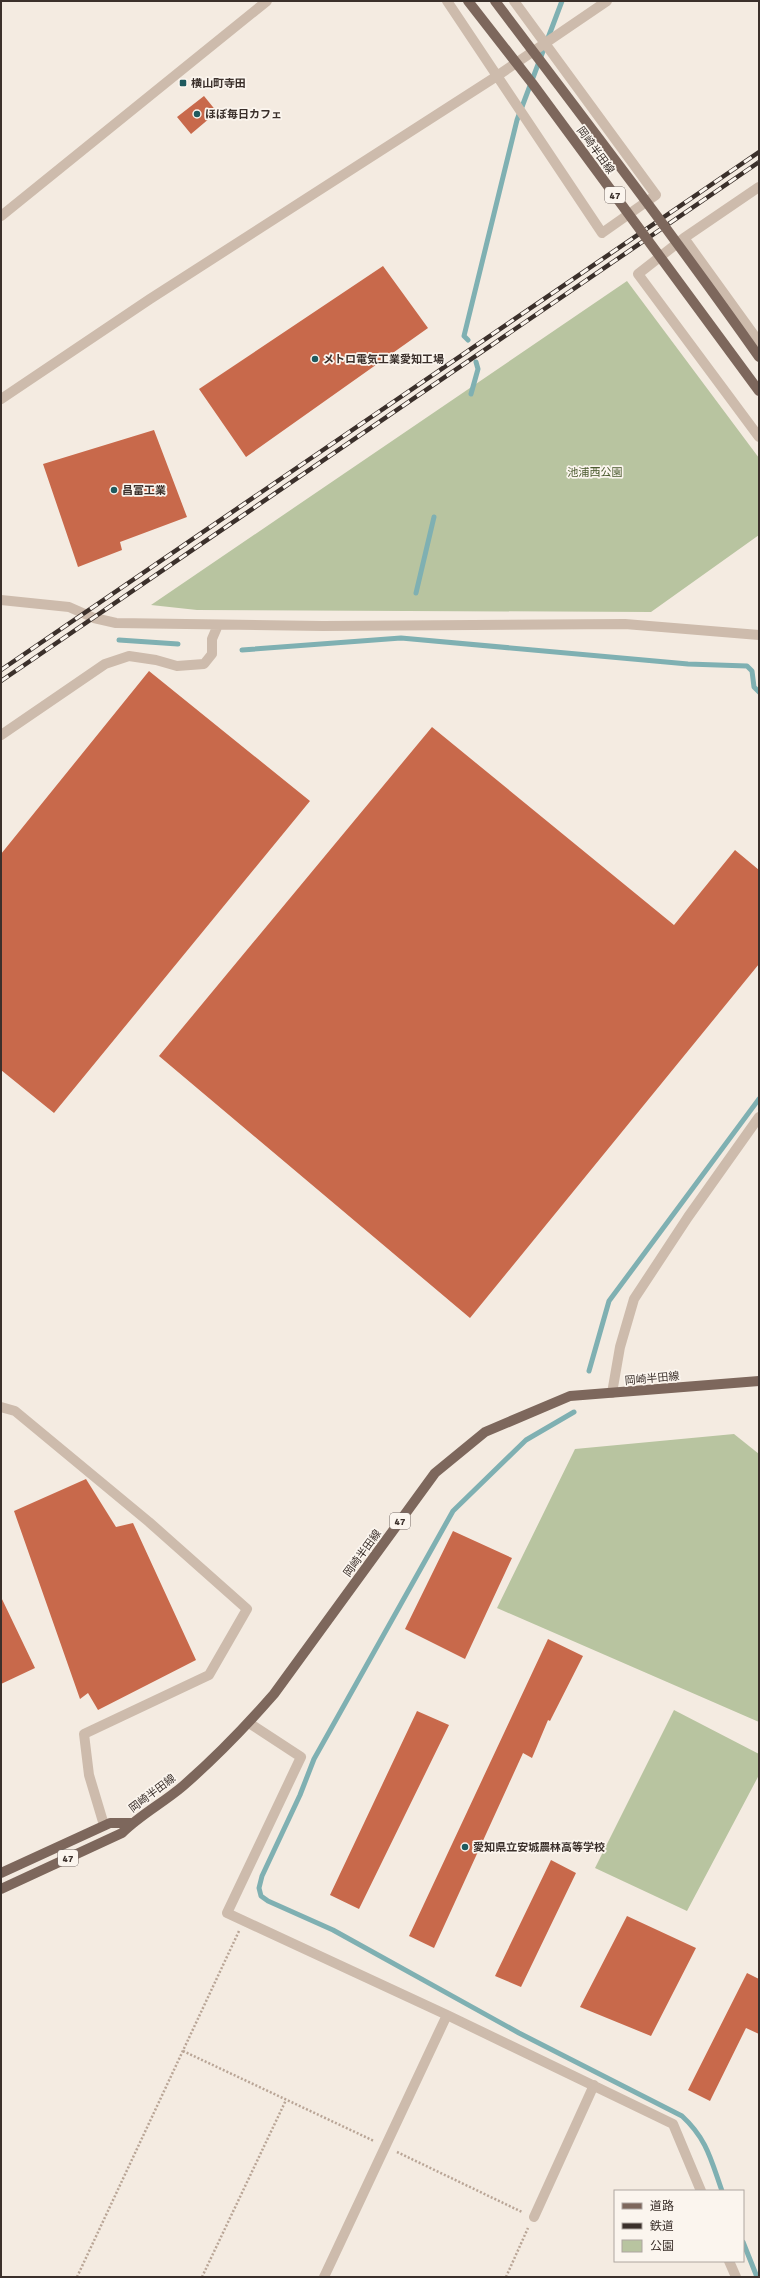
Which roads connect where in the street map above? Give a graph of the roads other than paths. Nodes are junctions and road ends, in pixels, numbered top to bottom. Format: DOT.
graph roads {
  1 [pos="267,1"];
  2 [pos="447,1"];
  3 [pos="468,1"];
  4 [pos="494,1"];
  5 [pos="514,1"];
  6 [pos="607,1"];
  7 [pos="544,43"];
  8 [pos="497,76"];
  9 [pos="759,187"];
  10 [pos="1,216"];
  11 [pos="684,238"];
  12 [pos="759,342"];
  13 [pos="759,357"];
  14 [pos="759,391"];
  15 [pos="1,399"];
  16 [pos="759,437"];
  17 [pos="1,600"];
  18 [pos="218,625"];
  19 [pos="759,635"];
  20 [pos="1,735"];
  21 [pos="759,1117"];
  22 [pos="759,1381"];
  23 [pos="612,1393"];
  24 [pos="1,1407"];
  25 [pos="249,1723"];
  26 [pos="132,1824"];
  27 [pos="104,1825"];
  28 [pos="1,1873"];
  29 [pos="1,1889"];
  30 [pos="447,2015"];
  31 [pos="594,2085"];
  32 [pos="701,2190"];
  33 [pos="534,2217"];
  34 [pos="729,2262"];
  35 [pos="324,2277"];
  36 [pos="736,2277"];
  1 -- 10 [label="street"];
  2 -- 8 [label="street"];
  3 -- 14 [label="main road, 岡崎半田線 / 47, bridge"];
  4 -- 13 [label="main road, 岡崎半田線 / 47, bridge"];
  5 -- 7 [label="street"];
  6 -- 7 [label="street"];
  7 -- 8 [label="street"];
  7 -- 8 [label="street"];
  8 -- 15 [label="street"];
  9 -- 11 [label="street"];
  11 -- 12 [label="street"];
  11 -- 16 [label="street"];
  17 -- 18 [label="street"];
  18 -- 19 [label="street"];
  18 -- 20 [label="street"];
  21 -- 23 [label="street"];
  22 -- 23 [label="main road, 岡崎半田線 / 47"];
  23 -- 25 [label="main road, 岡崎半田線 / 47"];
  24 -- 27 [label="street"];
  25 -- 26 [label="main road, 岡崎半田線 / 47"];
  25 -- 30 [label="street"];
  26 -- 27 [label="main road, 岡崎半田線 / 47"];
  26 -- 29 [label="main road, 岡崎半田線 / 47"];
  27 -- 28 [label="main road, 岡崎半田線 / 47"];
  30 -- 31 [label="street"];
  30 -- 35 [label="street"];
  31 -- 32 [label="street"];
  31 -- 33 [label="street"];
  34 -- 36 [label="street"];
}
